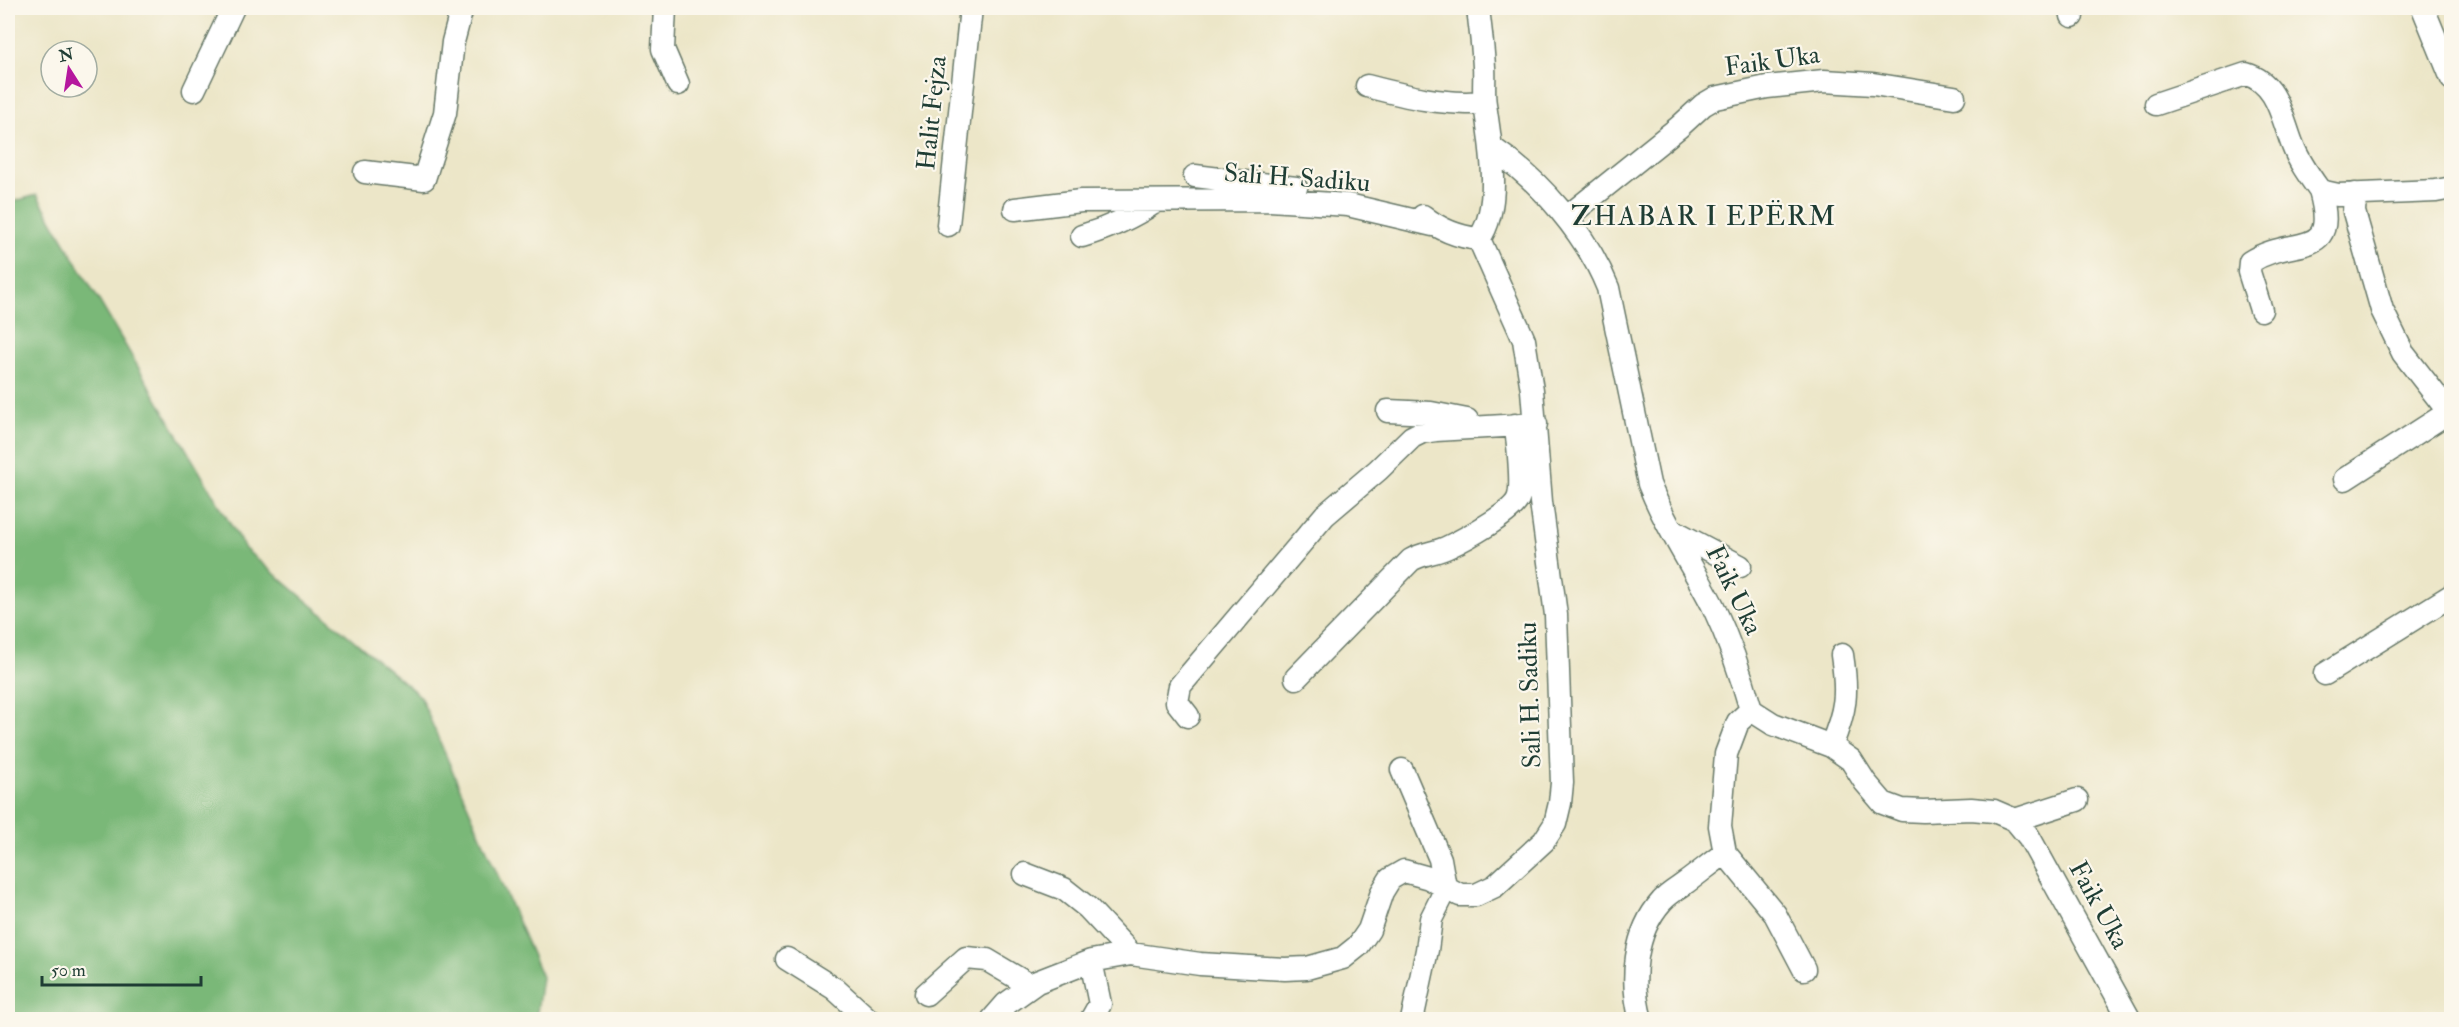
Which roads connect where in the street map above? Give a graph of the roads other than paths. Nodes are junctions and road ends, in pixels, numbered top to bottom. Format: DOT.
graph roads {
  1 [pos="233,8"];
  2 [pos="462,8"];
  3 [pos="666,8"];
  4 [pos="972,8"];
  5 [pos="1478,8"];
  6 [pos="2423,8"];
  7 [pos="2451,79"];
  8 [pos="678,84"];
  9 [pos="1367,86"];
  10 [pos="194,90"];
  11 [pos="1954,96"];
  12 [pos="1484,102"];
  13 [pos="2156,104"];
  14 [pos="1492,148"];
  15 [pos="365,172"];
  16 [pos="1195,176"];
  17 [pos="2451,188"];
  18 [pos="2320,191"];
  19 [pos="2355,194"];
  20 [pos="1155,202"];
  21 [pos="1015,209"];
  22 [pos="1567,217"];
  23 [pos="948,225"];
  24 [pos="1433,225"];
  25 [pos="1082,236"];
  26 [pos="1479,238"];
  27 [pos="2262,310"];
  28 [pos="1388,411"];
  29 [pos="2450,414"];
  30 [pos="1526,425"];
  31 [pos="1479,427"];
  32 [pos="2345,479"];
  33 [pos="1672,530"];
  34 [pos="1740,566"];
  35 [pos="2451,595"];
  36 [pos="1842,655"];
  37 [pos="2325,674"];
  38 [pos="1296,678"];
  39 [pos="1751,710"];
  40 [pos="1188,716"];
  41 [pos="1831,746"];
  42 [pos="1402,770"];
  43 [pos="2077,800"];
  44 [pos="2015,820"];
  45 [pos="1725,853"];
  46 [pos="1025,874"];
  47 [pos="1445,887"];
  48 [pos="1131,954"];
  49 [pos="787,958"];
  50 [pos="1090,961"];
  51 [pos="1804,969"];
  52 [pos="1032,986"];
  53 [pos="926,994"];
  54 [pos="869,1020"];
  55 [pos="992,1020"];
  56 [pos="1091,1020"];
  57 [pos="1412,1020"];
  58 [pos="1641,1020"];
  59 [pos="2130,1020"];
  1 -- 10 [label="street"];
  2 -- 15 [label="street"];
  3 -- 8 [label="street"];
  4 -- 23 [label="street, Halit Fejza"];
  5 -- 12 [label="street"];
  6 -- 7 [label="street"];
  9 -- 12 [label="street"];
  11 -- 22 [label="street, Faik Uka"];
  12 -- 14 [label="street"];
  13 -- 18 [label="street"];
  14 -- 22 [label="street, Faik Uka"];
  14 -- 26 [label="street"];
  16 -- 24 [label="street, Sali H. Sadiku"];
  17 -- 19 [label="street"];
  18 -- 19 [label="street"];
  18 -- 27 [label="street"];
  19 -- 29 [label="street"];
  20 -- 21 [label="street, Sali H. Sadiku"];
  20 -- 24 [label="street, Sali H. Sadiku"];
  20 -- 25 [label="street"];
  22 -- 33 [label="street, Faik Uka"];
  24 -- 26 [label="street, Sali H. Sadiku"];
  26 -- 30 [label="street, Sali H. Sadiku"];
  28 -- 31 [label="street"];
  29 -- 32 [label="street"];
  30 -- 31 [label="street"];
  30 -- 38 [label="street, Sali H. Sadiku"];
  30 -- 47 [label="street, Sali H. Sadiku"];
  31 -- 40 [label="street"];
  33 -- 34 [label="street, Faik Uka"];
  33 -- 39 [label="street, Faik Uka"];
  35 -- 37 [label="street"];
  36 -- 41 [label="street"];
  39 -- 41 [label="street"];
  39 -- 45 [label="street"];
  41 -- 44 [label="street"];
  42 -- 47 [label="street"];
  43 -- 44 [label="street"];
  44 -- 59 [label="street, Faik Uka"];
  45 -- 51 [label="street"];
  45 -- 58 [label="street"];
  46 -- 48 [label="street"];
  47 -- 48 [label="street, Sali H. Sadiku"];
  47 -- 57 [label="street"];
  48 -- 50 [label="street, Sali H. Sadiku"];
  49 -- 54 [label="street"];
  50 -- 52 [label="street, Sali H. Sadiku"];
  50 -- 56 [label="street"];
  52 -- 53 [label="street"];
  52 -- 55 [label="street, Sali H. Sadiku"];
}
